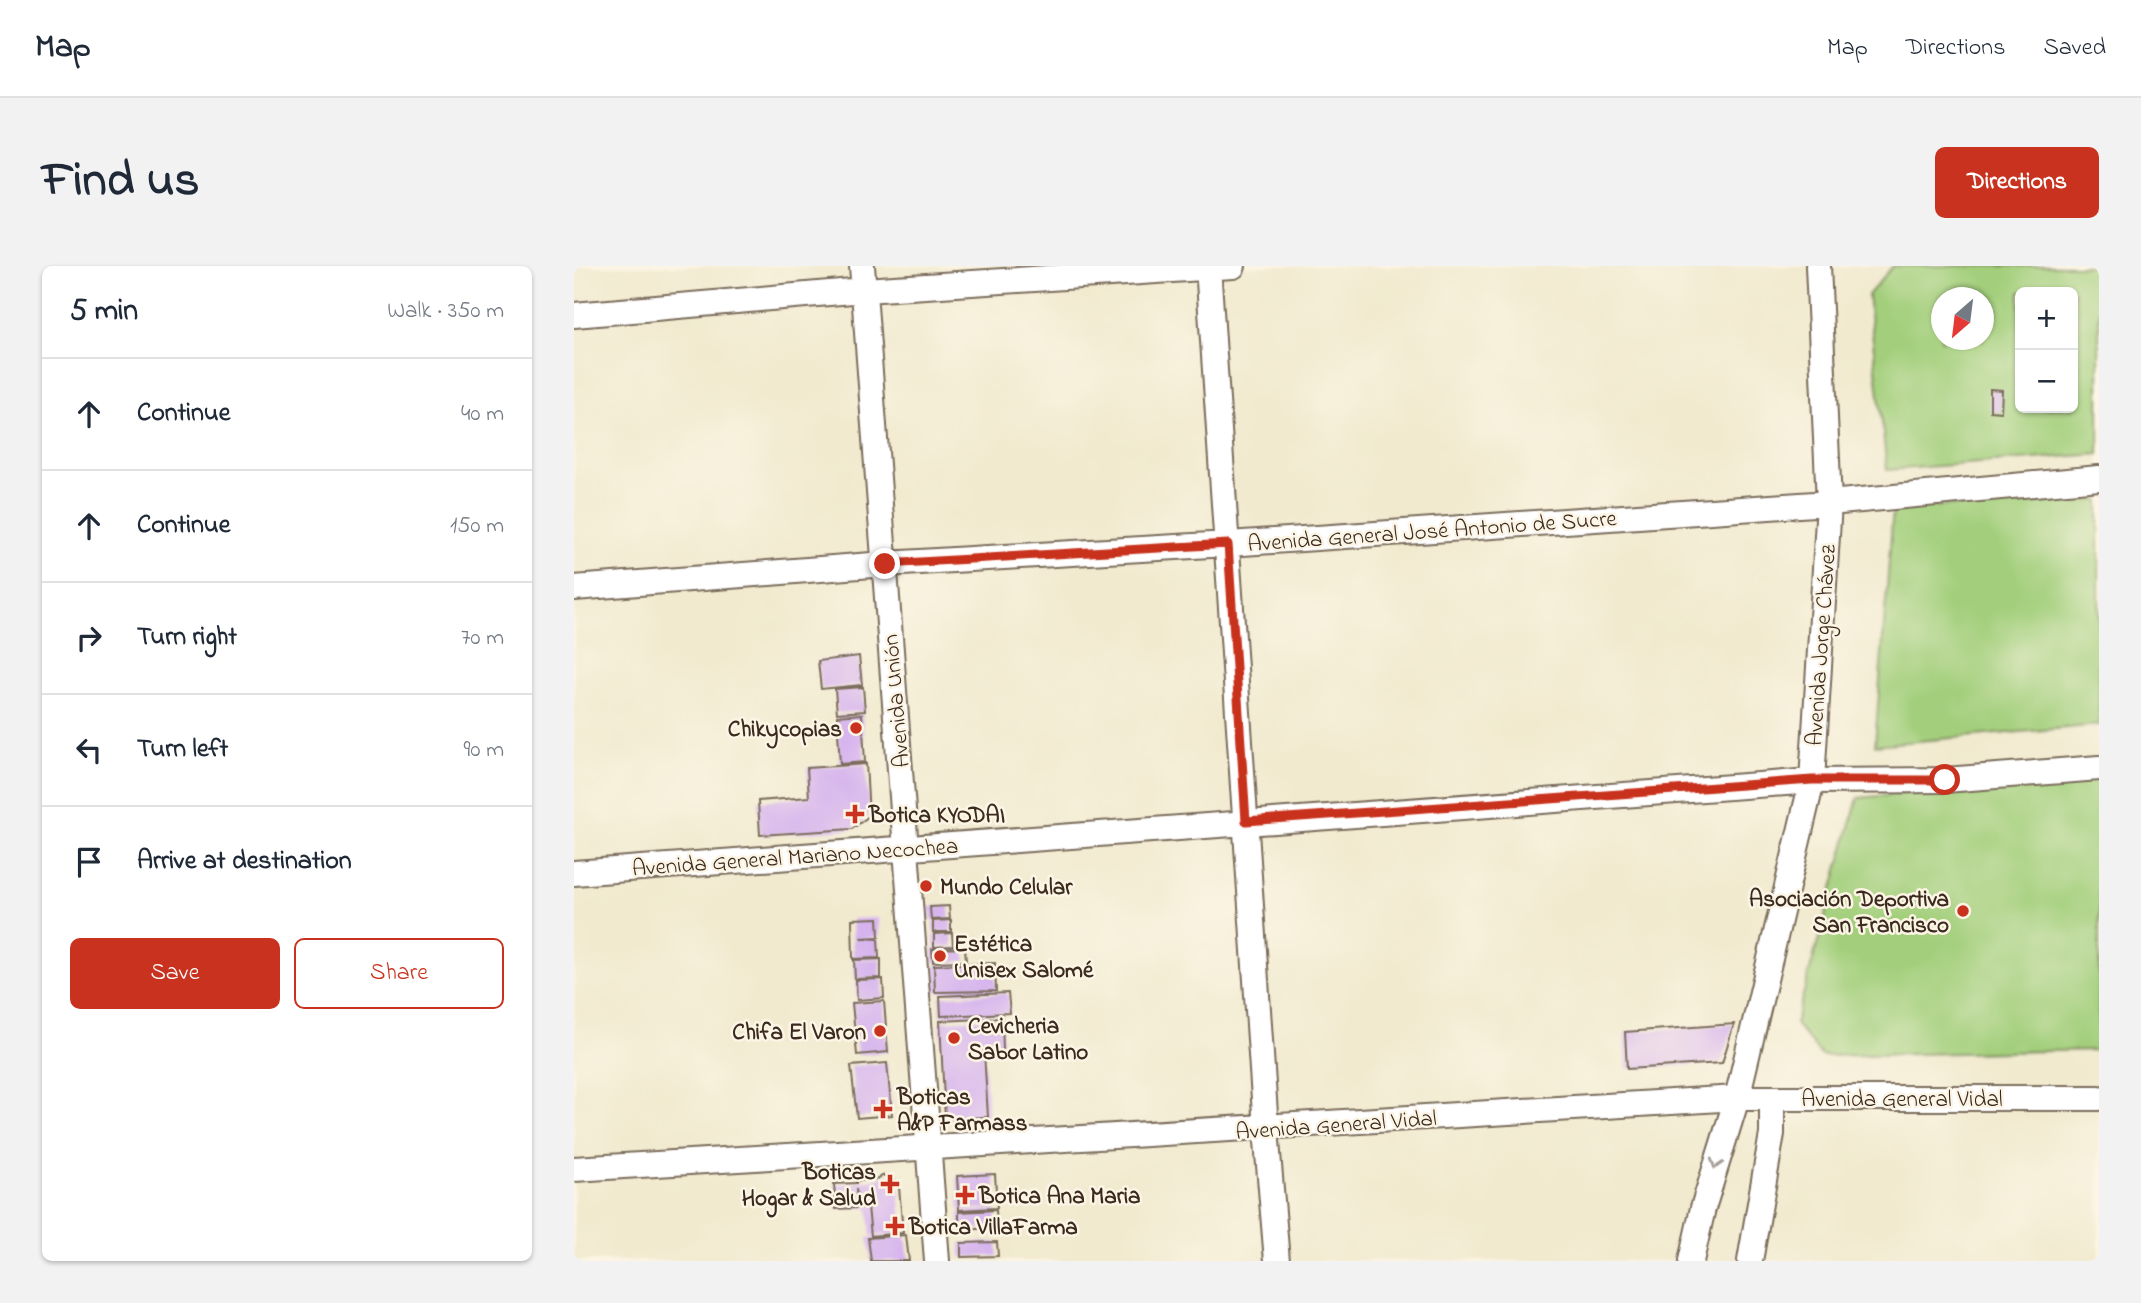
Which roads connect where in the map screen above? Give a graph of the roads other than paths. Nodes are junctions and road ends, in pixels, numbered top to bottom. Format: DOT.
graph roads {
  1 [pos="1233,266"];
  2 [pos="1818,266"];
  3 [pos="1208,267"];
  4 [pos="863,278"];
  5 [pos="574,315"];
  6 [pos="2099,478"];
  7 [pos="1829,503"];
  8 [pos="1228,544"];
  9 [pos="885,564"];
  10 [pos="574,588"];
  11 [pos="2099,768"];
  12 [pos="1812,780"];
  13 [pos="1246,821"];
  14 [pos="907,848"];
  15 [pos="574,873"];
  16 [pos="1737,1098"];
  17 [pos="1772,1098"];
  18 [pos="2099,1098"];
  19 [pos="1266,1129"];
  20 [pos="929,1149"];
  21 [pos="574,1170"];
  22 [pos="937,1261"];
  23 [pos="1277,1261"];
  24 [pos="1691,1261"];
  25 [pos="1750,1261"];
  1 -- 3 [label="street"];
  2 -- 7 [label="street, Avenida Jorge Chávez"];
  3 -- 4 [label="street"];
  3 -- 8 [label="street"];
  4 -- 5 [label="street"];
  4 -- 9 [label="street, Avenida Unión"];
  6 -- 7 [label="street, Avenida General José Antonio de Sucre"];
  7 -- 8 [label="street, Avenida General José Antonio de Sucre"];
  7 -- 12 [label="street, Avenida Jorge Chávez"];
  8 -- 9 [label="street, Avenida General José Antonio de Sucre"];
  8 -- 13 [label="street"];
  9 -- 10 [label="street, Avenida General José Antonio de Sucre"];
  9 -- 14 [label="street, Avenida Unión"];
  11 -- 12 [label="street, Avenida General Mariano Necochea"];
  12 -- 13 [label="street, Avenida General Mariano Necochea"];
  12 -- 16 [label="street, Avenida Jorge Chávez"];
  13 -- 14 [label="street, Avenida General Mariano Necochea"];
  13 -- 19 [label="street"];
  14 -- 15 [label="street, Avenida General Mariano Necochea"];
  14 -- 20 [label="street, Avenida Unión"];
  16 -- 17 [label="street, Avenida General Vidal"];
  16 -- 19 [label="street, Avenida General Vidal"];
  16 -- 24 [label="street, Avenida Jorge Chávez, one-way"];
  17 -- 18 [label="street, Avenida General Vidal"];
  17 -- 25 [label="street"];
  19 -- 20 [label="street, Avenida General Vidal"];
  19 -- 23 [label="street"];
  20 -- 21 [label="street, Avenida General Vidal"];
  20 -- 22 [label="street, Avenida Unión"];
}
